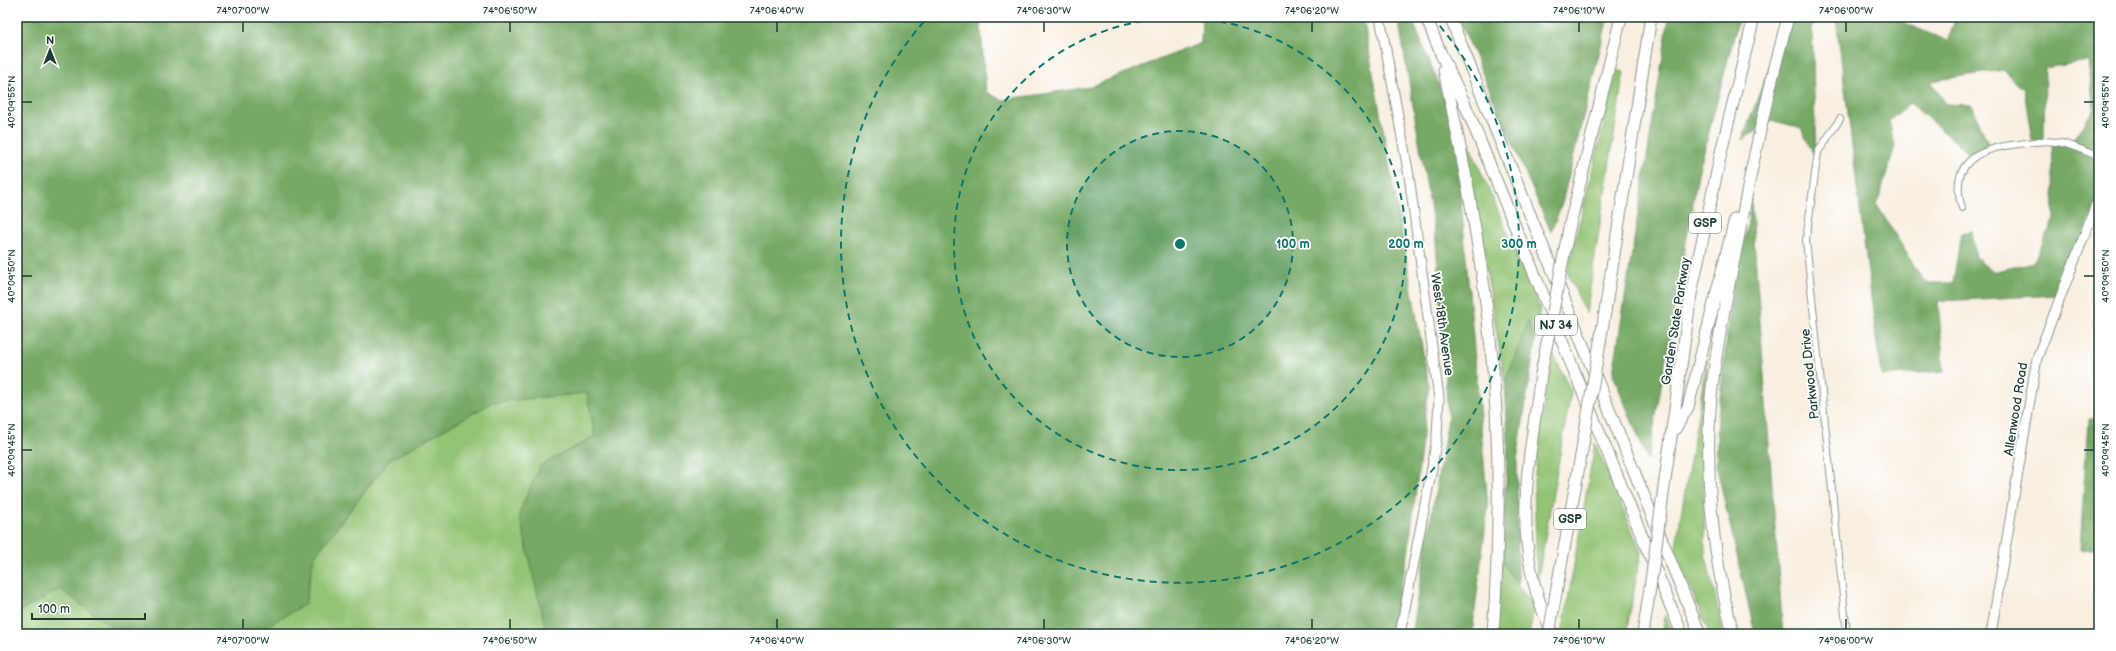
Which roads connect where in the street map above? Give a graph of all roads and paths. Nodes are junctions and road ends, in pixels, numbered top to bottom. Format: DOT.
graph roads {
  1 [pos="1380,17"];
  2 [pos="1426,17"];
  3 [pos="1450,17"];
  4 [pos="1621,17"];
  5 [pos="1651,17"];
  6 [pos="1754,17"];
  7 [pos="1788,17"];
  8 [pos="1441,54"];
  9 [pos="1840,119"];
  10 [pos="2099,157"];
  11 [pos="1748,182"];
  12 [pos="2099,197"];
  13 [pos="1962,208"];
  14 [pos="1673,433"];
  15 [pos="1400,634"];
  16 [pos="1493,634"];
  17 [pos="1549,634"];
  18 [pos="1553,634"];
  19 [pos="1643,634"];
  20 [pos="1682,634"];
  21 [pos="1700,634"];
  22 [pos="1732,634"];
  23 [pos="1846,634"];
  24 [pos="1991,634"];
  1 -- 15 [label="street, West 18th Avenue"];
  2 -- 8 [label="highway, NJ 34"];
  3 -- 21 [label="highway, NJ 34"];
  4 -- 18 [label="highway, bridge"];
  5 -- 17 [label="highway, GSP, bridge"];
  6 -- 14 [label="highway, Garden State Parkway / GSP"];
  7 -- 11 [label="highway"];
  8 -- 16 [label="highway"];
  8 -- 20 [label="highway, NJ 34"];
  9 -- 23 [label="street, Parkwood Drive"];
  10 -- 13 [label="street"];
  11 -- 14 [label="highway"];
  11 -- 22 [label="highway"];
  12 -- 24 [label="street, Allenwood Road"];
  14 -- 19 [label="highway, Garden State Parkway / GSP, bridge"];
}
